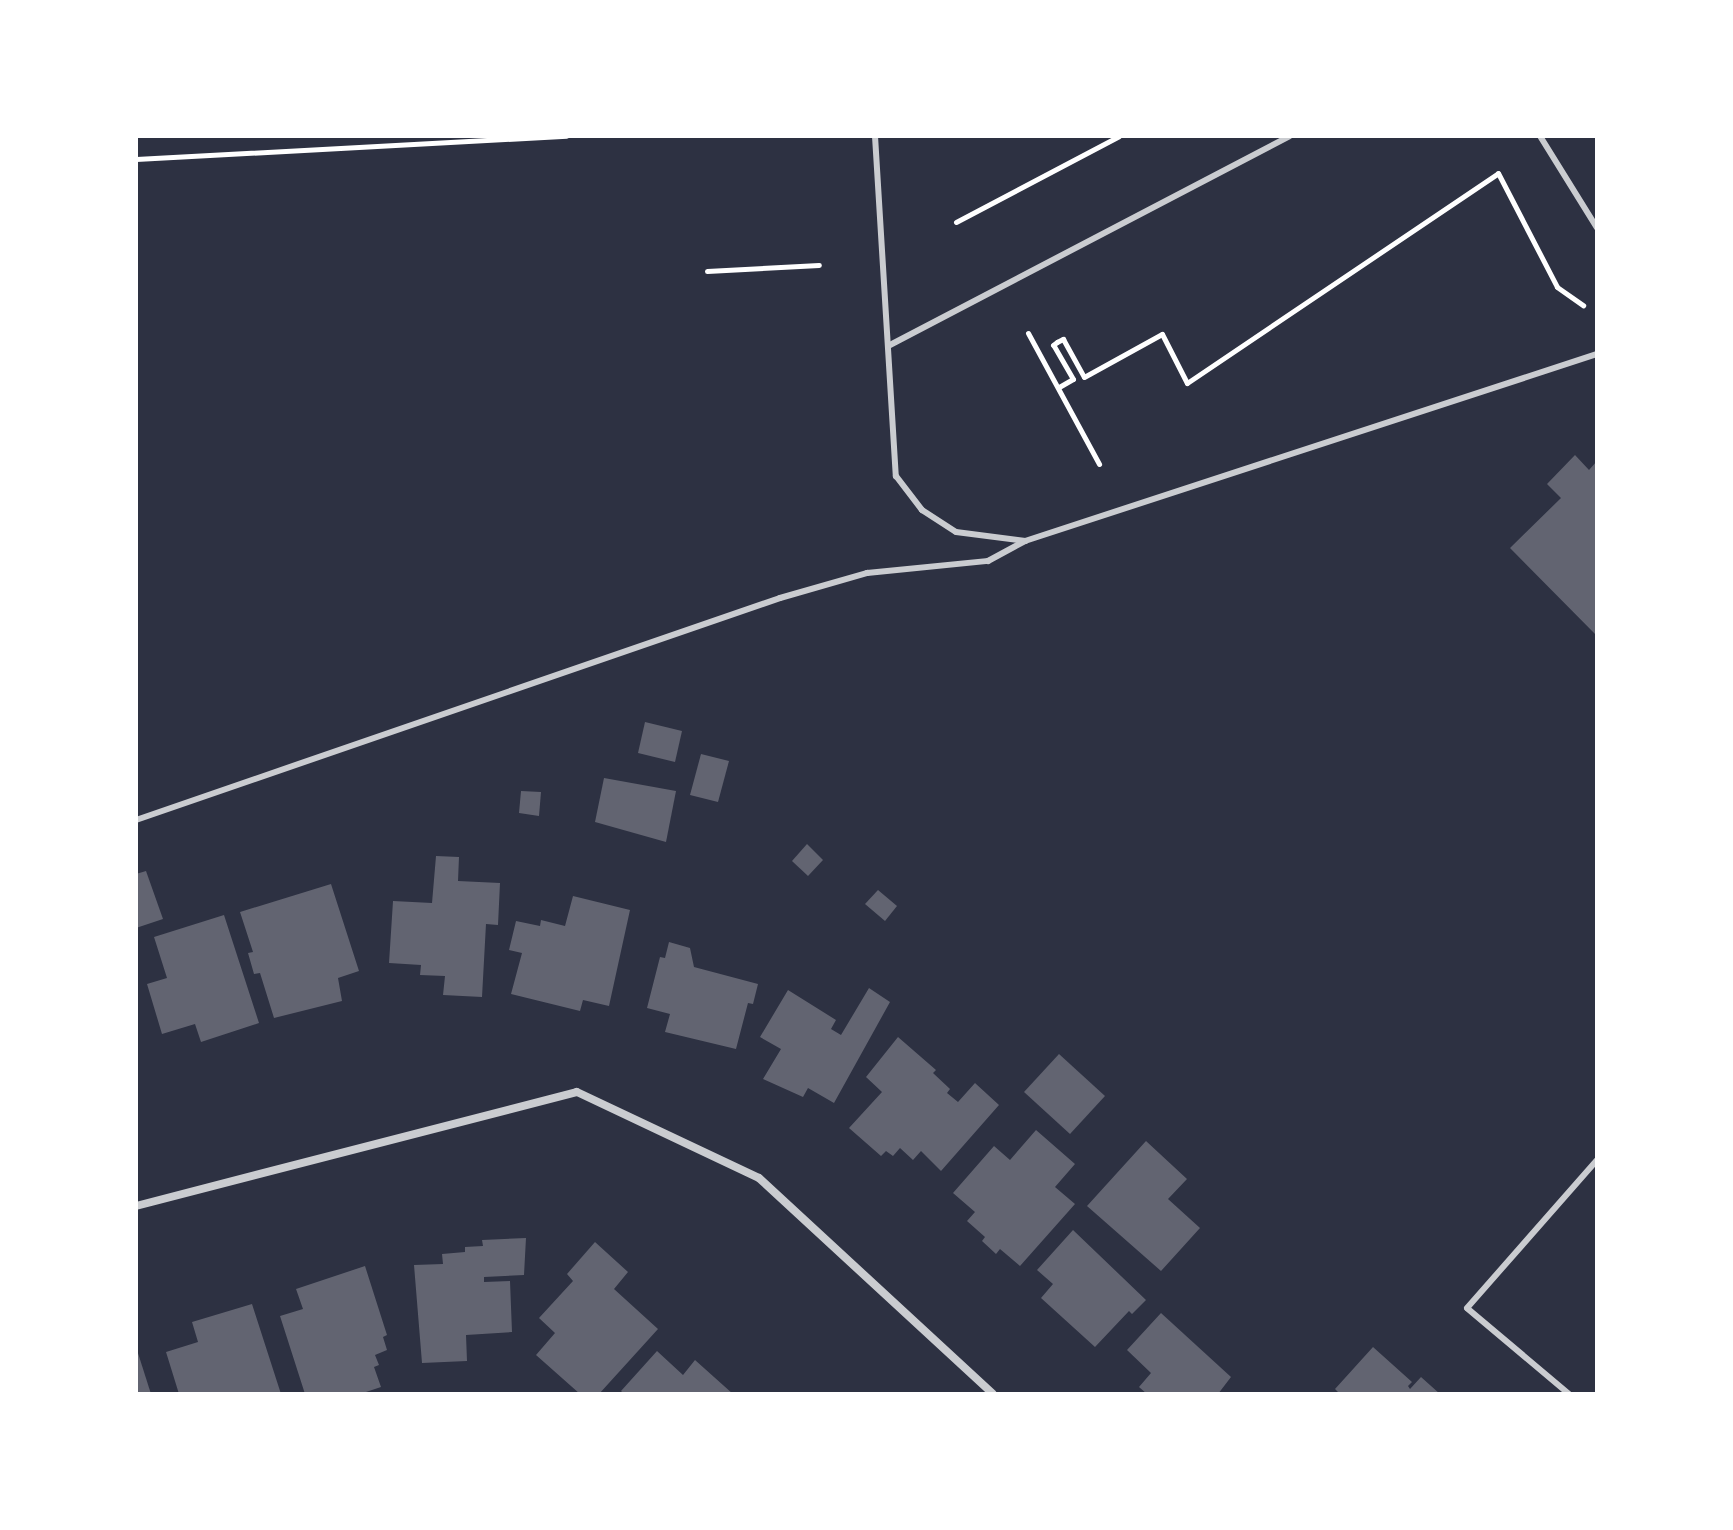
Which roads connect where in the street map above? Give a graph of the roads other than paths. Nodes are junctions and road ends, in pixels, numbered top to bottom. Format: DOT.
graph roads {
  1 [pos="875,136"];
  2 [pos="1290,136"];
  3 [pos="1540,136"];
  4 [pos="1597,228"];
  5 [pos="890,345"];
  6 [pos="1597,354"];
  7 [pos="1025,541"];
  8 [pos="136,820"];
  9 [pos="1597,1160"];
  10 [pos="136,1206"];
  11 [pos="993,1394"];
  12 [pos="1569,1394"];
  1 -- 5 [label="lane"];
  2 -- 5 [label="lane"];
  3 -- 4 [label="lane"];
  5 -- 7 [label="lane"];
  6 -- 7 [label="lane"];
  7 -- 8 [label="lane"];
  9 -- 12 [label="lane"];
  10 -- 11 [label="street"];
}
